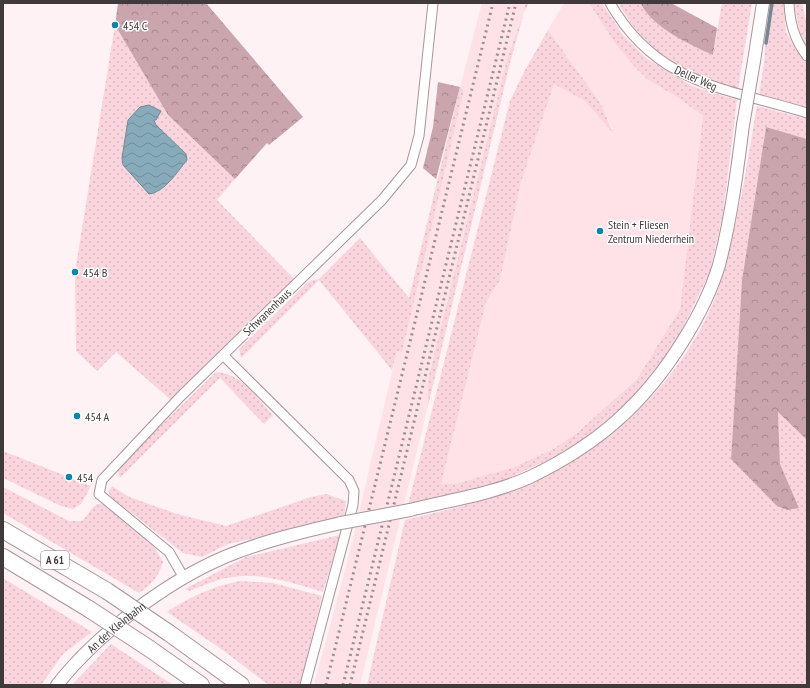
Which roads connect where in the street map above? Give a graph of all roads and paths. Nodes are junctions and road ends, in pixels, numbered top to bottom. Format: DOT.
graph roads {
  1 [pos="433,3"];
  2 [pos="610,3"];
  3 [pos="763,3"];
  4 [pos="789,3"];
  5 [pos="807,56"];
  6 [pos="807,113"];
  7 [pos="223,355"];
  8 [pos="3,530"];
  9 [pos="3,557"];
  10 [pos="184,578"];
  11 [pos="57,685"];
  12 [pos="201,685"];
  13 [pos="241,685"];
  14 [pos="305,685"];
  1 -- 7 [label="street, Schwanenhaus"];
  2 -- 6 [label="street, Deller Weg"];
  3 -- 10 [label="main road, An der Kleinbahn, bridge"];
  4 -- 5 [label="street"];
  7 -- 10 [label="street, Schwanenhaus"];
  7 -- 14 [label="street"];
  8 -- 13 [label="highway, A 61, bridge"];
  9 -- 12 [label="highway, A 61, bridge"];
  10 -- 11 [label="main road, An der Kleinbahn"];
}
